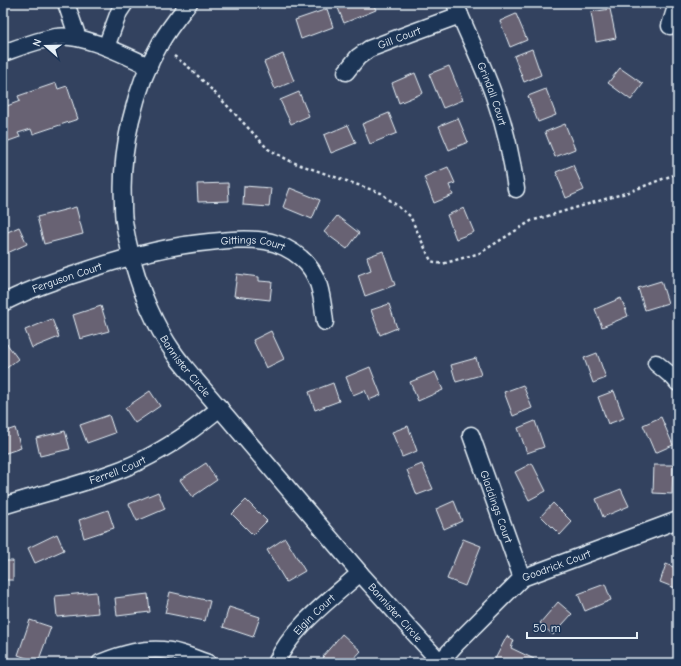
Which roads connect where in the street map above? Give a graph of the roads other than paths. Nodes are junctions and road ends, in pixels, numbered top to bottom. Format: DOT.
graph roads {
  1 [pos="66,3"];
  2 [pos="125,3"];
  3 [pos="189,3"];
  4 [pos="678,5"];
  5 [pos="457,9"];
  6 [pos="670,26"];
  7 [pos="78,38"];
  8 [pos="106,47"];
  9 [pos="3,53"];
  10 [pos="149,66"];
  11 [pos="346,72"];
  12 [pos="516,189"];
  13 [pos="132,257"];
  14 [pos="3,303"];
  15 [pos="325,322"];
  16 [pos="656,363"];
  17 [pos="678,383"];
  18 [pos="220,408"];
  19 [pos="471,435"];
  20 [pos="3,506"];
  21 [pos="678,520"];
  22 [pos="360,573"];
  23 [pos="522,578"];
  24 [pos="100,663"];
  25 [pos="208,663"];
  26 [pos="276,663"];
  27 [pos="440,663"];
  1 -- 7 [label="street"];
  2 -- 8 [label="street"];
  3 -- 10 [label="street, Bannister Circle"];
  4 -- 6 [label="street"];
  5 -- 11 [label="street, Gill Court"];
  5 -- 12 [label="street, Grindall Court"];
  7 -- 8 [label="street"];
  7 -- 9 [label="street"];
  8 -- 10 [label="street"];
  10 -- 13 [label="street, Bannister Circle"];
  13 -- 14 [label="street, Ferguson Court"];
  13 -- 15 [label="street, Gittings Court"];
  13 -- 18 [label="street, Bannister Circle"];
  16 -- 17 [label="street"];
  18 -- 20 [label="street, Ferrell Court"];
  18 -- 22 [label="street, Bannister Circle"];
  19 -- 23 [label="street, Gladdings Court"];
  21 -- 23 [label="street, Goodrick Court"];
  22 -- 26 [label="street, Elgin Court"];
  22 -- 27 [label="street, Bannister Circle"];
  23 -- 27 [label="street, Goodrick Court"];
  24 -- 25 [label="street"];
}
